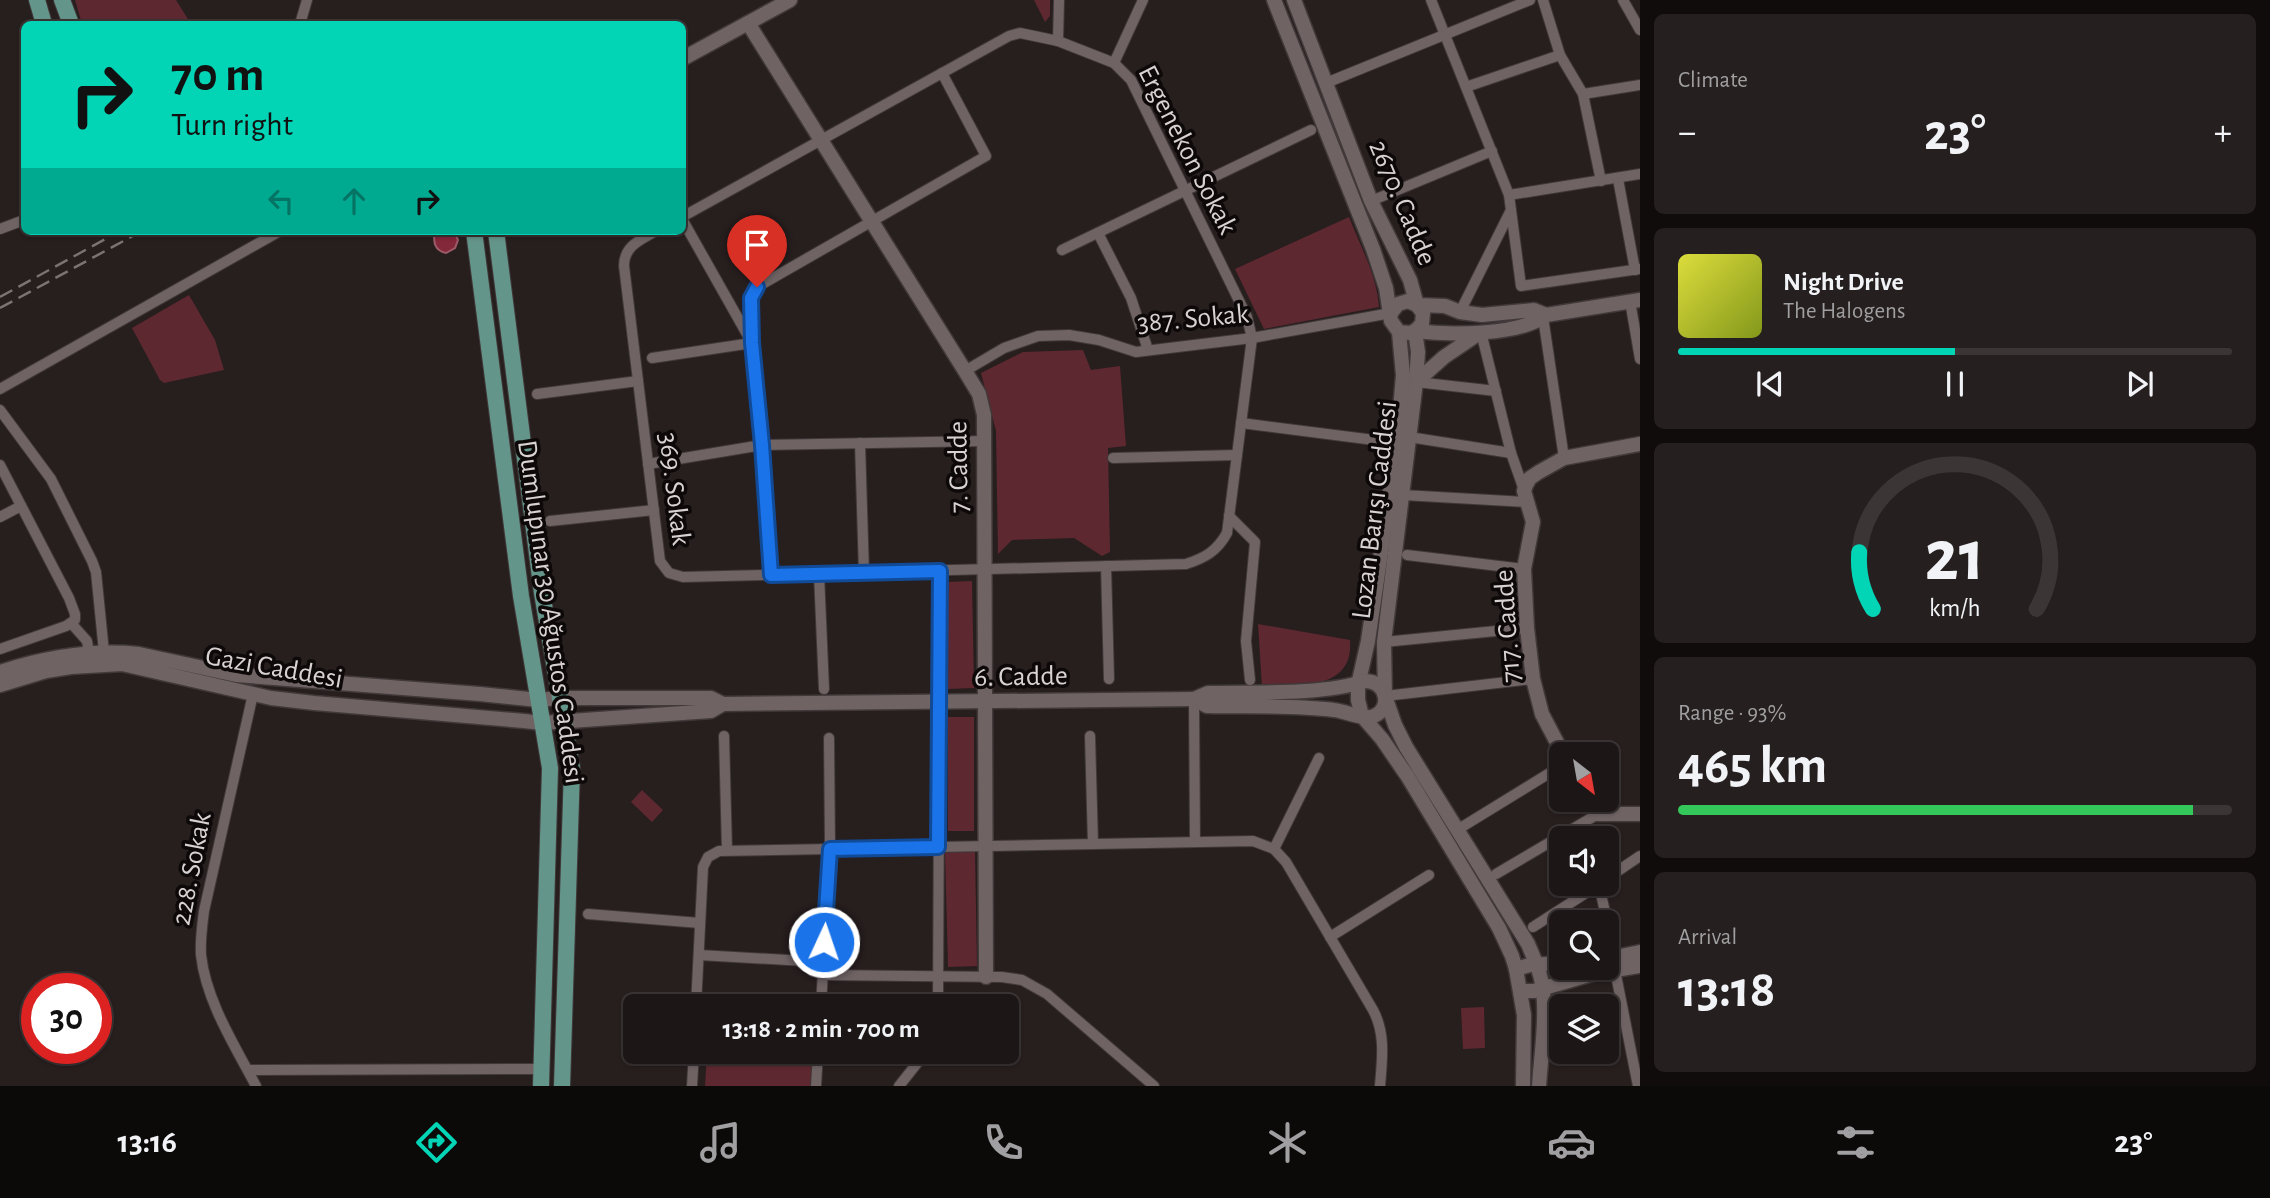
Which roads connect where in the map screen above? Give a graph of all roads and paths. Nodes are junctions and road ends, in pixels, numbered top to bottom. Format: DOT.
graph roads {
  1 [pos="37,0"];
  2 [pos="62,0"];
  3 [pos="307,0"];
  4 [pos="790,0"];
  5 [pos="1059,0"];
  6 [pos="1143,0"];
  7 [pos="1274,0"];
  8 [pos="1294,0"];
  9 [pos="1431,0"];
  10 [pos="1530,0"];
  11 [pos="1542,0"];
  12 [pos="1623,0"];
  13 [pos="1513,4"];
  14 [pos="43,21"];
  15 [pos="70,21"];
  16 [pos="301,21"];
  17 [pos="748,23"];
  18 [pos="1640,30"];
  19 [pos="1445,35"];
  20 [pos="1058,41"];
  21 [pos="1560,55"];
  22 [pos="686,56"];
  23 [pos="1114,63"];
  24 [pos="942,73"];
  25 [pos="1326,83"];
  26 [pos="1640,85"];
  27 [pos="1466,87"];
  28 [pos="1583,94"];
  29 [pos="1311,130"];
  30 [pos="822,139"];
  31 [pos="1492,151"];
  32 [pos="1640,174"];
  33 [pos="1618,178"];
  34 [pos="1601,181"];
  35 [pos="1185,191"];
  36 [pos="1509,195"];
  37 [pos="1371,201"];
  38 [pos="1511,209"];
  39 [pos="686,212"];
  40 [pos="686,220"];
  41 [pos="872,220"];
  42 [pos="21,221"];
  43 [pos="0,229"];
  44 [pos="1098,233"];
  45 [pos="272,235"];
  46 [pos="475,235"];
  47 [pos="497,235"];
  48 [pos="649,235"];
  49 [pos="1062,250"];
  50 [pos="1638,269"];
  51 [pos="1635,300"];
  52 [pos="1418,304"];
  53 [pos="1460,312"];
  54 [pos="1391,313"];
  55 [pos="1545,316"];
  56 [pos="1415,331"];
  57 [pos="1399,332"];
  58 [pos="1481,332"];
  59 [pos="1252,338"];
  60 [pos="752,343"];
  61 [pos="1148,350"];
  62 [pos="652,358"];
  63 [pos="1640,359"];
  64 [pos="965,371"];
  65 [pos="638,381"];
  66 [pos="1416,382"];
  67 [pos="0,389"];
  68 [pos="1496,391"];
  69 [pos="537,394"];
  70 [pos="0,410"];
  71 [pos="1241,423"];
  72 [pos="1409,437"];
  73 [pos="985,441"];
  74 [pos="1382,441"];
  75 [pos="860,443"];
  76 [pos="1640,444"];
  77 [pos="762,445"];
  78 [pos="1511,453"];
  79 [pos="1237,455"];
  80 [pos="1113,458"];
  81 [pos="1563,458"];
  82 [pos="648,464"];
  83 [pos="0,465"];
  84 [pos="1402,495"];
  85 [pos="1526,497"];
  86 [pos="21,506"];
  87 [pos="654,510"];
  88 [pos="1229,516"];
  89 [pos="0,517"];
  90 [pos="550,522"];
  91 [pos="1227,533"];
  92 [pos="1407,555"];
  93 [pos="1106,566"];
  94 [pos="1524,569"];
  95 [pos="985,570"];
  96 [pos="940,571"];
  97 [pos="864,573"];
  98 [pos="819,574"];
  99 [pos="771,575"];
  100 [pos="71,623"];
  101 [pos="1527,628"];
  102 [pos="1384,642"];
  103 [pos="0,649"];
  104 [pos="94,656"];
  105 [pos="0,672"];
  106 [pos="1109,679"];
  107 [pos="1533,679"];
  108 [pos="1250,680"];
  109 [pos="293,681"];
  110 [pos="0,685"];
  111 [pos="1358,685"];
  112 [pos="824,689"];
  113 [pos="253,694"];
  114 [pos="1385,695"];
  115 [pos="560,698"];
  116 [pos="1194,699"];
  117 [pos="538,700"];
  118 [pos="291,701"];
  119 [pos="938,702"];
  120 [pos="984,702"];
  121 [pos="723,704"];
  122 [pos="1362,716"];
  123 [pos="564,720"];
  124 [pos="542,723"];
  125 [pos="724,736"];
  126 [pos="1090,736"];
  127 [pos="829,738"];
  128 [pos="1557,742"];
  129 [pos="1319,758"];
  130 [pos="1549,773"];
  131 [pos="1598,814"];
  132 [pos="1640,814"];
  133 [pos="1457,830"];
  134 [pos="1195,842"];
  135 [pos="1093,844"];
  136 [pos="984,846"];
  137 [pos="938,847"];
  138 [pos="830,849"];
  139 [pos="1274,849"];
  140 [pos="727,850"];
  141 [pos="1640,856"];
  142 [pos="1619,871"];
  143 [pos="1496,874"];
  144 [pos="1429,875"];
  145 [pos="1582,896"];
  146 [pos="588,914"];
  147 [pos="700,923"];
  148 [pos="1533,927"];
  149 [pos="1330,937"];
  150 [pos="1640,952"];
  151 [pos="699,955"];
  152 [pos="1619,960"];
  153 [pos="823,962"];
  154 [pos="1619,963"];
  155 [pos="1537,964"];
  156 [pos="1549,964"];
  157 [pos="1640,965"];
  158 [pos="1516,969"];
  159 [pos="822,975"];
  160 [pos="986,977"];
  161 [pos="939,978"];
  162 [pos="1570,980"];
  163 [pos="1616,980"];
  164 [pos="1543,989"];
  165 [pos="1521,991"];
  166 [pos="697,994"];
  167 [pos="821,994"];
  168 [pos="938,994"];
  169 [pos="693,1064"];
  170 [pos="818,1064"];
  171 [pos="916,1064"];
  172 [pos="541,1069"];
  173 [pos="248,1070"];
  174 [pos="256,1086"];
  175 [pos="541,1086"];
  176 [pos="562,1086"];
  177 [pos="692,1086"];
  178 [pos="817,1086"];
  179 [pos="899,1086"];
  180 [pos="1154,1086"];
  181 [pos="1380,1086"];
  182 [pos="1523,1086"];
  183 [pos="1539,1086"];
  184 [pos="1638,1086"];
  1 -- 14 [label="main road"];
  2 -- 15 [label="main road"];
  3 -- 16 [label="street"];
  4 -- 17 [label="main road"];
  5 -- 20 [label="street"];
  6 -- 23 [label="street"];
  7 -- 54 [label="main road, 2670. Cadde"];
  8 -- 25 [label="main road, 2670. Cadde"];
  9 -- 19 [label="street"];
  10 -- 13 [label="street"];
  11 -- 21 [label="street"];
  12 -- 18 [label="street"];
  13 -- 19 [label="street"];
  17 -- 22 [label="main road"];
  17 -- 30 [label="main road, 7. Cadde"];
  19 -- 25 [label="street"];
  19 -- 27 [label="street"];
  20 -- 23 [label="street, Ergenekon Sokak"];
  20 -- 24 [label="street, Ergenekon Sokak"];
  21 -- 27 [label="street"];
  21 -- 28 [label="street"];
  23 -- 35 [label="street, Ergenekon Sokak"];
  24 -- 30 [label="street, Ergenekon Sokak"];
  24 -- 41 [label="street"];
  25 -- 37 [label="main road, 2670. Cadde"];
  26 -- 28 [label="street"];
  27 -- 31 [label="street"];
  28 -- 34 [label="street"];
  29 -- 35 [label="street"];
  30 -- 39 [label="street"];
  30 -- 41 [label="main road, 7. Cadde"];
  31 -- 36 [label="street"];
  31 -- 37 [label="street"];
  32 -- 33 [label="street"];
  33 -- 34 [label="street"];
  33 -- 50 [label="street"];
  34 -- 36 [label="street"];
  35 -- 44 [label="street"];
  35 -- 59 [label="street, Ergenekon Sokak"];
  36 -- 38 [label="street"];
  37 -- 52 [label="main road, 2670. Cadde"];
  38 -- 50 [label="street"];
  38 -- 53 [label="street"];
  40 -- 60 [label="street"];
  41 -- 60 [label="street"];
  41 -- 64 [label="main road, 7. Cadde"];
  42 -- 43 [label="street"];
  44 -- 49 [label="street"];
  44 -- 61 [label="street"];
  45 -- 67 [label="street"];
  46 -- 117 [label="main road, Dumlupınar 30 Ağustos Caddesi"];
  47 -- 115 [label="main road, Dumlupınar 30 Ağustos Caddesi"];
  48 -- 65 [label="street, 369. Sokak"];
  51 -- 55 [label="main road, 2670. Cadde"];
  51 -- 63 [label="street"];
  52 -- 53 [label="main road, 2670. Cadde"];
  52 -- 54 [label="main road"];
  52 -- 56 [label="main road"];
  53 -- 55 [label="main road, 2670. Cadde"];
  54 -- 57 [label="main road"];
  54 -- 59 [label="street, 387. Sokak"];
  55 -- 58 [label="main road, 2670. Cadde"];
  55 -- 81 [label="street"];
  56 -- 57 [label="main road"];
  56 -- 58 [label="main road, 2670. Cadde"];
  56 -- 66 [label="main road, Lozan Barışı Caddesi"];
  57 -- 111 [label="main road, Lozan Barışı Caddesi"];
  58 -- 66 [label="main road"];
  58 -- 68 [label="street"];
  59 -- 61 [label="street, 387. Sokak"];
  59 -- 71 [label="street, Ergenekon Sokak"];
  60 -- 62 [label="street"];
  60 -- 77 [label="street"];
  61 -- 64 [label="street, 387. Sokak"];
  64 -- 73 [label="main road, 7. Cadde"];
  65 -- 69 [label="street"];
  65 -- 82 [label="street, 369. Sokak"];
  66 -- 68 [label="street"];
  66 -- 72 [label="main road, Lozan Barışı Caddesi"];
  68 -- 78 [label="street"];
  70 -- 104 [label="street"];
  71 -- 74 [label="street"];
  71 -- 79 [label="street, Ergenekon Sokak"];
  72 -- 78 [label="street"];
  72 -- 84 [label="main road, Lozan Barışı Caddesi"];
  73 -- 75 [label="street"];
  73 -- 95 [label="main road, 7. Cadde"];
  75 -- 77 [label="street"];
  75 -- 97 [label="street"];
  76 -- 81 [label="main road"];
  77 -- 82 [label="street"];
  77 -- 99 [label="street"];
  78 -- 85 [label="street"];
  79 -- 80 [label="street"];
  79 -- 88 [label="street, Ergenekon Sokak"];
  81 -- 85 [label="main road"];
  82 -- 87 [label="street, 369. Sokak"];
  83 -- 86 [label="street"];
  84 -- 85 [label="street"];
  84 -- 102 [label="main road, Lozan Barışı Caddesi"];
  85 -- 94 [label="main road, 717. Cadde"];
  86 -- 89 [label="street"];
  86 -- 100 [label="street"];
  87 -- 90 [label="street"];
  87 -- 99 [label="street, 369. Sokak"];
  88 -- 91 [label="street, Ergenekon Sokak"];
  88 -- 108 [label="street"];
  91 -- 93 [label="street, 369. Sokak"];
  92 -- 94 [label="street"];
  93 -- 95 [label="street, 369. Sokak"];
  93 -- 106 [label="street"];
  94 -- 101 [label="main road, 717. Cadde"];
  95 -- 96 [label="street, 369. Sokak"];
  95 -- 120 [label="main road, 7. Cadde"];
  96 -- 97 [label="street, 369. Sokak"];
  96 -- 119 [label="street"];
  97 -- 98 [label="street, 369. Sokak"];
  98 -- 99 [label="street, 369. Sokak"];
  98 -- 112 [label="street"];
  100 -- 103 [label="street"];
  100 -- 104 [label="street"];
  101 -- 102 [label="street"];
  101 -- 107 [label="main road, 717. Cadde"];
  102 -- 114 [label="main road, Lozan Barışı Caddesi"];
  104 -- 105 [label="main road, Gazi Caddesi"];
  104 -- 109 [label="main road, Gazi Caddesi"];
  104 -- 110 [label="main road, Gazi Caddesi"];
  104 -- 113 [label="main road, Gazi Caddesi"];
  107 -- 114 [label="street"];
  107 -- 128 [label="main road, 717. Cadde"];
  109 -- 117 [label="main road, Gazi Caddesi"];
  109 -- 118 [label="main road"];
  111 -- 114 [label="main road"];
  111 -- 116 [label="main road, 6. Cadde"];
  111 -- 122 [label="main road, Lozan Barışı Caddesi"];
  113 -- 118 [label="main road, Gazi Caddesi"];
  113 -- 173 [label="street, 228. Sokak"];
  114 -- 122 [label="main road"];
  114 -- 133 [label="main road, Lozan Barışı Caddesi"];
  115 -- 117 [label="main road, 6. Cadde"];
  115 -- 121 [label="main road, 6. Cadde"];
  115 -- 123 [label="main road, Dumlupınar 30 Ağustos Caddesi"];
  116 -- 120 [label="main road, 6. Cadde"];
  116 -- 122 [label="main road, 6. Cadde"];
  116 -- 134 [label="street"];
  117 -- 124 [label="main road, Dumlupınar 30 Ağustos Caddesi"];
  118 -- 124 [label="main road, Gazi Caddesi"];
  119 -- 120 [label="main road, 6. Cadde"];
  119 -- 121 [label="main road, 6. Cadde"];
  119 -- 137 [label="street"];
  120 -- 136 [label="main road, 7. Cadde"];
  121 -- 123 [label="main road, 6. Cadde"];
  122 -- 158 [label="main road"];
  123 -- 124 [label="main road, 6. Cadde"];
  123 -- 176 [label="main road, Dumlupınar 30 Ağustos Caddesi"];
  124 -- 172 [label="main road, Dumlupınar 30 Ağustos Caddesi"];
  125 -- 140 [label="street"];
  126 -- 135 [label="street"];
  127 -- 138 [label="street"];
  129 -- 139 [label="street"];
  130 -- 133 [label="street"];
  131 -- 132 [label="main road"];
  131 -- 143 [label="street"];
  133 -- 155 [label="main road, Lozan Barışı Caddesi"];
  134 -- 135 [label="street"];
  134 -- 139 [label="street"];
  135 -- 136 [label="street"];
  136 -- 137 [label="street"];
  136 -- 160 [label="main road, 7. Cadde"];
  137 -- 138 [label="street"];
  137 -- 161 [label="street"];
  138 -- 140 [label="street"];
  138 -- 153 [label="street"];
  139 -- 149 [label="street"];
  140 -- 147 [label="street"];
  141 -- 142 [label="street"];
  144 -- 149 [label="street"];
  145 -- 148 [label="street"];
  146 -- 147 [label="street"];
  147 -- 151 [label="street"];
  149 -- 181 [label="street"];
  150 -- 152 [label="main road"];
  151 -- 153 [label="street"];
  151 -- 166 [label="street"];
  153 -- 159 [label="street"];
  154 -- 157 [label="main road"];
  155 -- 156 [label="main road"];
  155 -- 158 [label="main road"];
  155 -- 164 [label="main road, Lozan Barışı Caddesi"];
  158 -- 165 [label="main road"];
  159 -- 161 [label="street"];
  159 -- 167 [label="street"];
  160 -- 161 [label="street"];
  160 -- 180 [label="street"];
  161 -- 168 [label="street"];
  162 -- 164 [label="main road"];
  163 -- 184 [label="street"];
  164 -- 165 [label="main road"];
  164 -- 183 [label="main road, Lozan Barışı Caddesi"];
  165 -- 182 [label="main road"];
  169 -- 177 [label="street"];
  170 -- 178 [label="street"];
  171 -- 179 [label="street"];
  172 -- 173 [label="street"];
  172 -- 175 [label="main road, Dumlupınar 30 Ağustos Caddesi"];
  173 -- 174 [label="street, 228. Sokak"];
}
